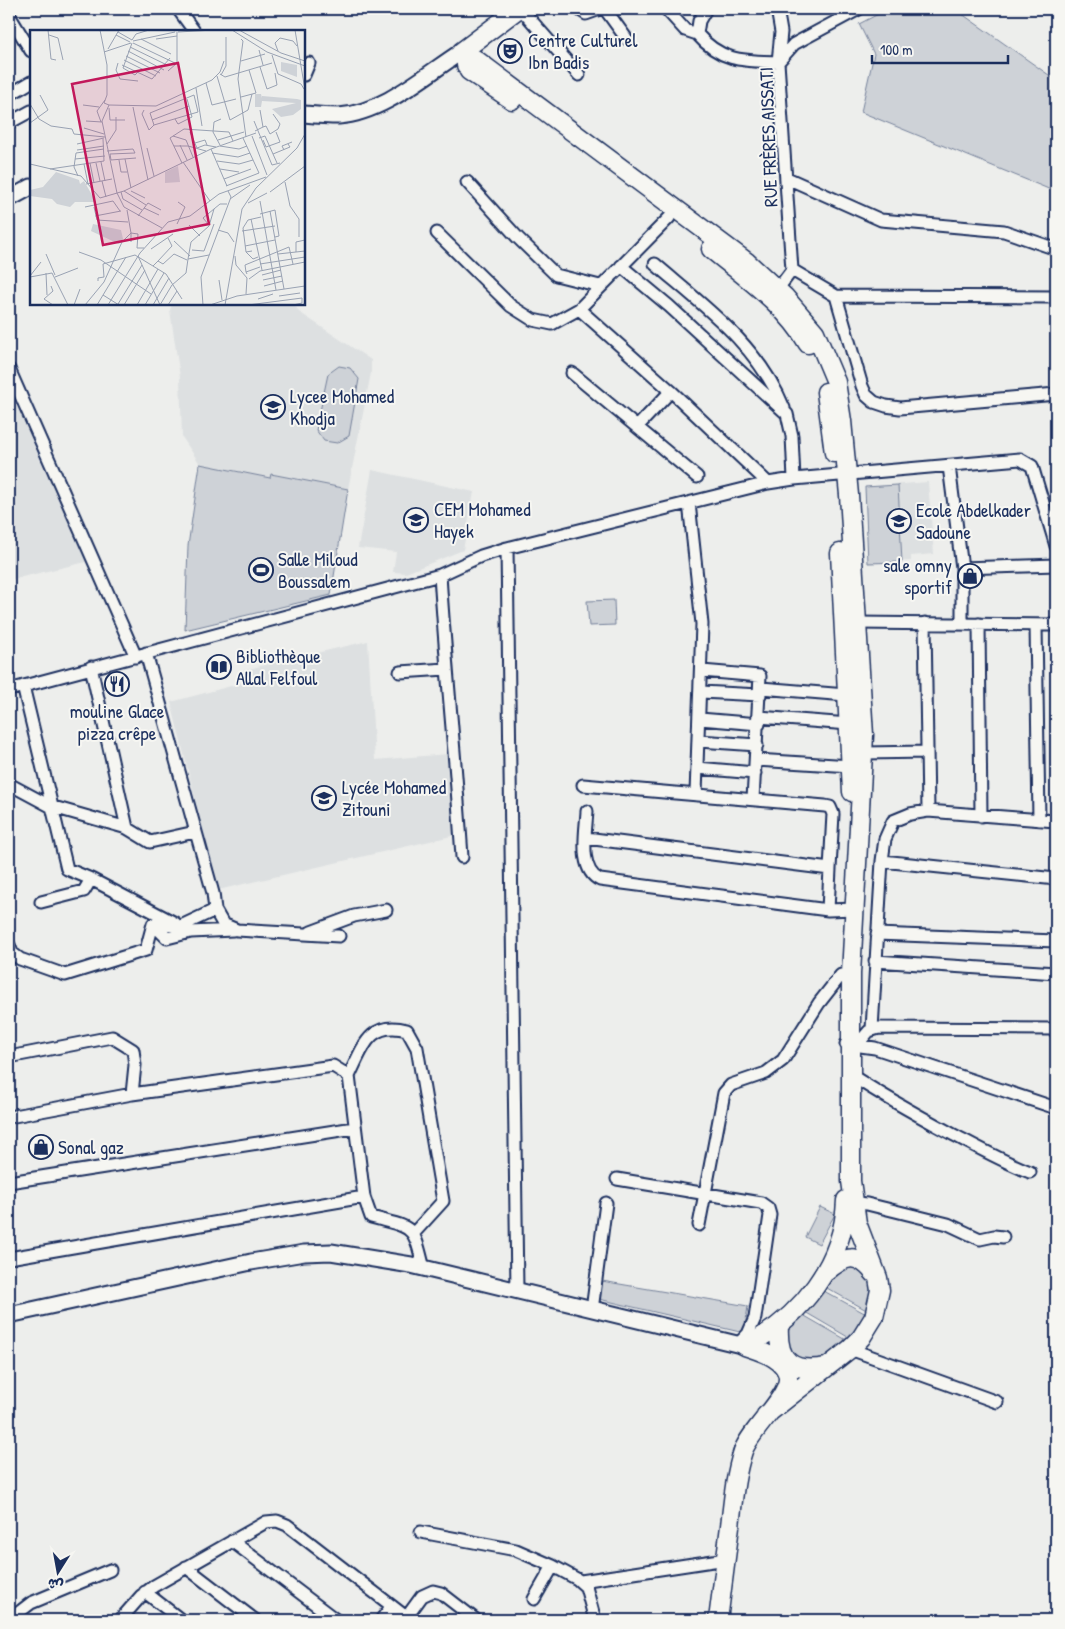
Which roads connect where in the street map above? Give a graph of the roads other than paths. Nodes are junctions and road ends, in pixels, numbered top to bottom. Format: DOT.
graph roads {
  1 [pos="178,9"];
  2 [pos="520,9"];
  3 [pos="578,9"];
  4 [pos="600,9"];
  5 [pos="605,9"];
  6 [pos="666,9"];
  7 [pos="706,9"];
  8 [pos="778,9"];
  9 [pos="859,9"];
  10 [pos="9,14"];
  11 [pos="193,30"];
  12 [pos="697,34"];
  13 [pos="626,38"];
  14 [pos="30,49"];
  15 [pos="463,54"];
  16 [pos="778,62"];
  17 [pos="309,63"];
  18 [pos="305,73"];
  19 [pos="578,75"];
  20 [pos="30,83"];
  21 [pos="9,94"];
  22 [pos="30,112"];
  23 [pos="305,114"];
  24 [pos="9,123"];
  25 [pos="787,178"];
  26 [pos="467,182"];
  27 [pos="30,188"];
  28 [pos="9,199"];
  29 [pos="669,218"];
  30 [pos="437,233"];
  31 [pos="1056,248"];
  32 [pos="655,264"];
  33 [pos="621,266"];
  34 [pos="792,270"];
  35 [pos="600,286"];
  36 [pos="773,294"];
  37 [pos="836,296"];
  38 [pos="1056,298"];
  39 [pos="579,309"];
  40 [pos="9,369"];
  41 [pos="572,373"];
  42 [pos="671,391"];
  43 [pos="1056,394"];
  44 [pos="787,414"];
  45 [pos="636,427"];
  46 [pos="949,466"];
  47 [pos="842,475"];
  48 [pos="698,477"];
  49 [pos="794,479"];
  50 [pos="768,483"];
  51 [pos="689,503"];
  52 [pos="1056,546"];
  53 [pos="507,548"];
  54 [pos="1056,565"];
  55 [pos="962,568"];
  56 [pos="440,575"];
  57 [pos="858,623"];
  58 [pos="925,623"];
  59 [pos="962,624"];
  60 [pos="979,624"];
  61 [pos="1036,625"];
  62 [pos="1056,625"];
  63 [pos="141,655"];
  64 [pos="91,667"];
  65 [pos="446,668"];
  66 [pos="702,671"];
  67 [pos="400,672"];
  68 [pos="23,686"];
  69 [pos="9,690"];
  70 [pos="701,692"];
  71 [pos="761,692"];
  72 [pos="846,695"];
  73 [pos="700,719"];
  74 [pos="759,720"];
  75 [pos="849,724"];
  76 [pos="700,741"];
  77 [pos="758,745"];
  78 [pos="927,752"];
  79 [pos="864,753"];
  80 [pos="756,760"];
  81 [pos="851,766"];
  82 [pos="698,768"];
  83 [pos="755,773"];
  84 [pos="9,784"];
  85 [pos="583,785"];
  86 [pos="696,794"];
  87 [pos="753,799"];
  88 [pos="52,807"];
  89 [pos="587,811"];
  90 [pos="928,811"];
  91 [pos="981,816"];
  92 [pos="1039,820"];
  93 [pos="1056,821"];
  94 [pos="127,828"];
  95 [pos="195,832"];
  96 [pos="586,838"];
  97 [pos="462,858"];
  98 [pos="882,861"];
  99 [pos="830,869"];
  100 [pos="91,879"];
  101 [pos="1056,879"];
  102 [pos="41,902"];
  103 [pos="842,909"];
  104 [pos="215,910"];
  105 [pos="386,910"];
  106 [pos="153,924"];
  107 [pos="181,926"];
  108 [pos="237,930"];
  109 [pos="306,934"];
  110 [pos="877,934"];
  111 [pos="339,936"];
  112 [pos="1056,942"];
  113 [pos="9,945"];
  114 [pos="876,961"];
  115 [pos="1056,973"];
  116 [pos="842,975"];
  117 [pos="872,1029"];
  118 [pos="1056,1029"];
  119 [pos="851,1044"];
  120 [pos="9,1057"];
  121 [pos="851,1075"];
  122 [pos="349,1076"];
  123 [pos="132,1094"];
  124 [pos="1056,1108"];
  125 [pos="9,1117"];
  126 [pos="354,1128"];
  127 [pos="1030,1172"];
  128 [pos="617,1179"];
  129 [pos="9,1182"];
  130 [pos="705,1194"];
  131 [pos="364,1197"];
  132 [pos="849,1202"];
  133 [pos="606,1203"];
  134 [pos="699,1225"];
  135 [pos="413,1234"];
  136 [pos="1003,1237"];
  137 [pos="9,1258"];
  138 [pos="424,1268"];
  139 [pos="821,1276"];
  140 [pos="878,1278"];
  141 [pos="517,1290"];
  142 [pos="592,1310"];
  143 [pos="9,1316"];
  144 [pos="779,1326"];
  145 [pos="741,1345"];
  146 [pos="850,1349"];
  147 [pos="781,1359"];
  148 [pos="826,1367"];
  149 [pos="997,1402"];
  150 [pos="766,1415"];
  151 [pos="421,1532"];
  152 [pos="232,1541"];
  153 [pos="726,1559"];
  154 [pos="553,1566"];
  155 [pos="186,1567"];
  156 [pos="110,1570"];
  157 [pos="581,1581"];
  158 [pos="145,1592"];
  159 [pos="534,1599"];
  160 [pos="392,1606"];
  161 [pos="408,1619"];
  162 [pos="10,1620"];
  163 [pos="120,1620"];
  164 [pos="181,1620"];
  165 [pos="255,1620"];
  166 [pos="336,1620"];
  167 [pos="381,1620"];
  168 [pos="476,1620"];
  169 [pos="595,1620"];
  170 [pos="718,1620"];
  1 -- 11 [label="street"];
  2 -- 15 [label="main road"];
  2 -- 19 [label="street"];
  3 -- 4 [label="street"];
  5 -- 13 [label="street"];
  6 -- 12 [label="street"];
  7 -- 12 [label="street"];
  8 -- 16 [label="street"];
  9 -- 16 [label="street, RUE FRÈRES AISSATI"];
  10 -- 14 [label="street"];
  12 -- 16 [label="street"];
  15 -- 23 [label="street"];
  15 -- 29 [label="main road"];
  15 -- 36 [label="main road"];
  16 -- 25 [label="street, RUE FRÈRES AISSATI"];
  17 -- 18 [label="street"];
  20 -- 21 [label="street"];
  22 -- 24 [label="street"];
  25 -- 31 [label="street"];
  25 -- 34 [label="street, RUE FRÈRES AISSATI"];
  26 -- 35 [label="street"];
  27 -- 28 [label="street"];
  29 -- 33 [label="street"];
  29 -- 36 [label="main road"];
  30 -- 39 [label="street"];
  32 -- 44 [label="street"];
  33 -- 35 [label="street"];
  33 -- 44 [label="street"];
  34 -- 36 [label="street"];
  34 -- 37 [label="street"];
  35 -- 39 [label="street"];
  36 -- 47 [label="main road"];
  37 -- 38 [label="street"];
  37 -- 43 [label="street"];
  39 -- 42 [label="street"];
  40 -- 63 [label="street"];
  41 -- 45 [label="street"];
  42 -- 45 [label="street"];
  42 -- 50 [label="street"];
  44 -- 49 [label="street"];
  45 -- 48 [label="street"];
  46 -- 47 [label="street"];
  46 -- 52 [label="street"];
  46 -- 55 [label="street"];
  47 -- 49 [label="street"];
  47 -- 57 [label="main road"];
  47 -- 72 [label="main road"];
  49 -- 50 [label="street"];
  50 -- 51 [label="street"];
  51 -- 53 [label="street"];
  51 -- 66 [label="street"];
  53 -- 56 [label="street"];
  53 -- 141 [label="street"];
  54 -- 55 [label="street"];
  55 -- 59 [label="street"];
  56 -- 63 [label="street"];
  56 -- 65 [label="street"];
  57 -- 58 [label="street"];
  57 -- 79 [label="main road"];
  58 -- 59 [label="street"];
  58 -- 78 [label="street"];
  59 -- 60 [label="street"];
  60 -- 61 [label="street"];
  60 -- 91 [label="street"];
  61 -- 62 [label="street"];
  61 -- 92 [label="street"];
  63 -- 64 [label="street"];
  63 -- 95 [label="street"];
  64 -- 68 [label="street"];
  64 -- 94 [label="street"];
  65 -- 67 [label="street"];
  65 -- 97 [label="street"];
  66 -- 70 [label="street"];
  66 -- 71 [label="street"];
  68 -- 69 [label="street"];
  68 -- 88 [label="street"];
  70 -- 71 [label="street"];
  70 -- 73 [label="street"];
  71 -- 72 [label="street"];
  71 -- 74 [label="street"];
  72 -- 75 [label="main road"];
  73 -- 74 [label="street"];
  73 -- 76 [label="street"];
  74 -- 75 [label="street"];
  74 -- 77 [label="street"];
  75 -- 81 [label="main road"];
  76 -- 77 [label="street"];
  76 -- 82 [label="street"];
  77 -- 80 [label="street"];
  78 -- 79 [label="street"];
  78 -- 90 [label="street"];
  79 -- 103 [label="main road"];
  80 -- 81 [label="street"];
  80 -- 83 [label="street"];
  81 -- 103 [label="main road"];
  82 -- 83 [label="street"];
  82 -- 86 [label="street"];
  83 -- 87 [label="street"];
  84 -- 88 [label="street"];
  85 -- 86 [label="street"];
  86 -- 87 [label="street"];
  87 -- 99 [label="street"];
  88 -- 94 [label="street"];
  88 -- 100 [label="street"];
  89 -- 96 [label="street"];
  90 -- 91 [label="street"];
  90 -- 98 [label="street"];
  91 -- 92 [label="street"];
  92 -- 93 [label="street"];
  94 -- 95 [label="street"];
  95 -- 104 [label="street"];
  96 -- 99 [label="street"];
  96 -- 103 [label="street"];
  98 -- 101 [label="street"];
  98 -- 110 [label="street"];
  99 -- 103 [label="street"];
  100 -- 102 [label="street"];
  100 -- 107 [label="street"];
  103 -- 116 [label="main road"];
  103 -- 119 [label="main road"];
  104 -- 107 [label="street"];
  104 -- 108 [label="street"];
  105 -- 109 [label="street"];
  106 -- 107 [label="street"];
  106 -- 108 [label="street"];
  106 -- 113 [label="street"];
  108 -- 109 [label="street"];
  109 -- 111 [label="street"];
  110 -- 112 [label="street"];
  110 -- 114 [label="street"];
  114 -- 115 [label="street"];
  114 -- 117 [label="street"];
  116 -- 119 [label="main road"];
  116 -- 130 [label="street"];
  117 -- 118 [label="street"];
  117 -- 119 [label="street"];
  119 -- 121 [label="main road"];
  119 -- 124 [label="street"];
  119 -- 132 [label="main road"];
  120 -- 123 [label="street"];
  121 -- 127 [label="street"];
  121 -- 132 [label="main road"];
  122 -- 123 [label="street"];
  122 -- 126 [label="street"];
  122 -- 135 [label="street"];
  123 -- 125 [label="street"];
  126 -- 129 [label="street"];
  126 -- 131 [label="street"];
  128 -- 130 [label="street"];
  130 -- 134 [label="street"];
  130 -- 145 [label="street"];
  131 -- 135 [label="street"];
  131 -- 137 [label="street"];
  132 -- 136 [label="street"];
  132 -- 139 [label="main road"];
  132 -- 140 [label="main road"];
  133 -- 142 [label="street"];
  135 -- 138 [label="street"];
  138 -- 141 [label="street"];
  138 -- 143 [label="street"];
  139 -- 140 [label="main road"];
  139 -- 144 [label="main road"];
  140 -- 146 [label="main road"];
  141 -- 142 [label="street"];
  142 -- 145 [label="street"];
  144 -- 145 [label="main road"];
  144 -- 147 [label="main road"];
  145 -- 147 [label="main road"];
  146 -- 148 [label="main road"];
  146 -- 149 [label="street"];
  147 -- 148 [label="main road"];
  147 -- 150 [label="main road"];
  148 -- 150 [label="main road"];
  150 -- 153 [label="main road"];
  151 -- 154 [label="street"];
  152 -- 155 [label="street"];
  152 -- 160 [label="street"];
  152 -- 166 [label="street"];
  153 -- 157 [label="street"];
  153 -- 170 [label="main road"];
  154 -- 157 [label="street"];
  154 -- 159 [label="street"];
  155 -- 158 [label="street"];
  155 -- 165 [label="street"];
  156 -- 162 [label="street"];
  157 -- 169 [label="street"];
  158 -- 163 [label="street"];
  158 -- 164 [label="street"];
  160 -- 161 [label="street"];
  160 -- 167 [label="street"];
  161 -- 168 [label="street"];
}
